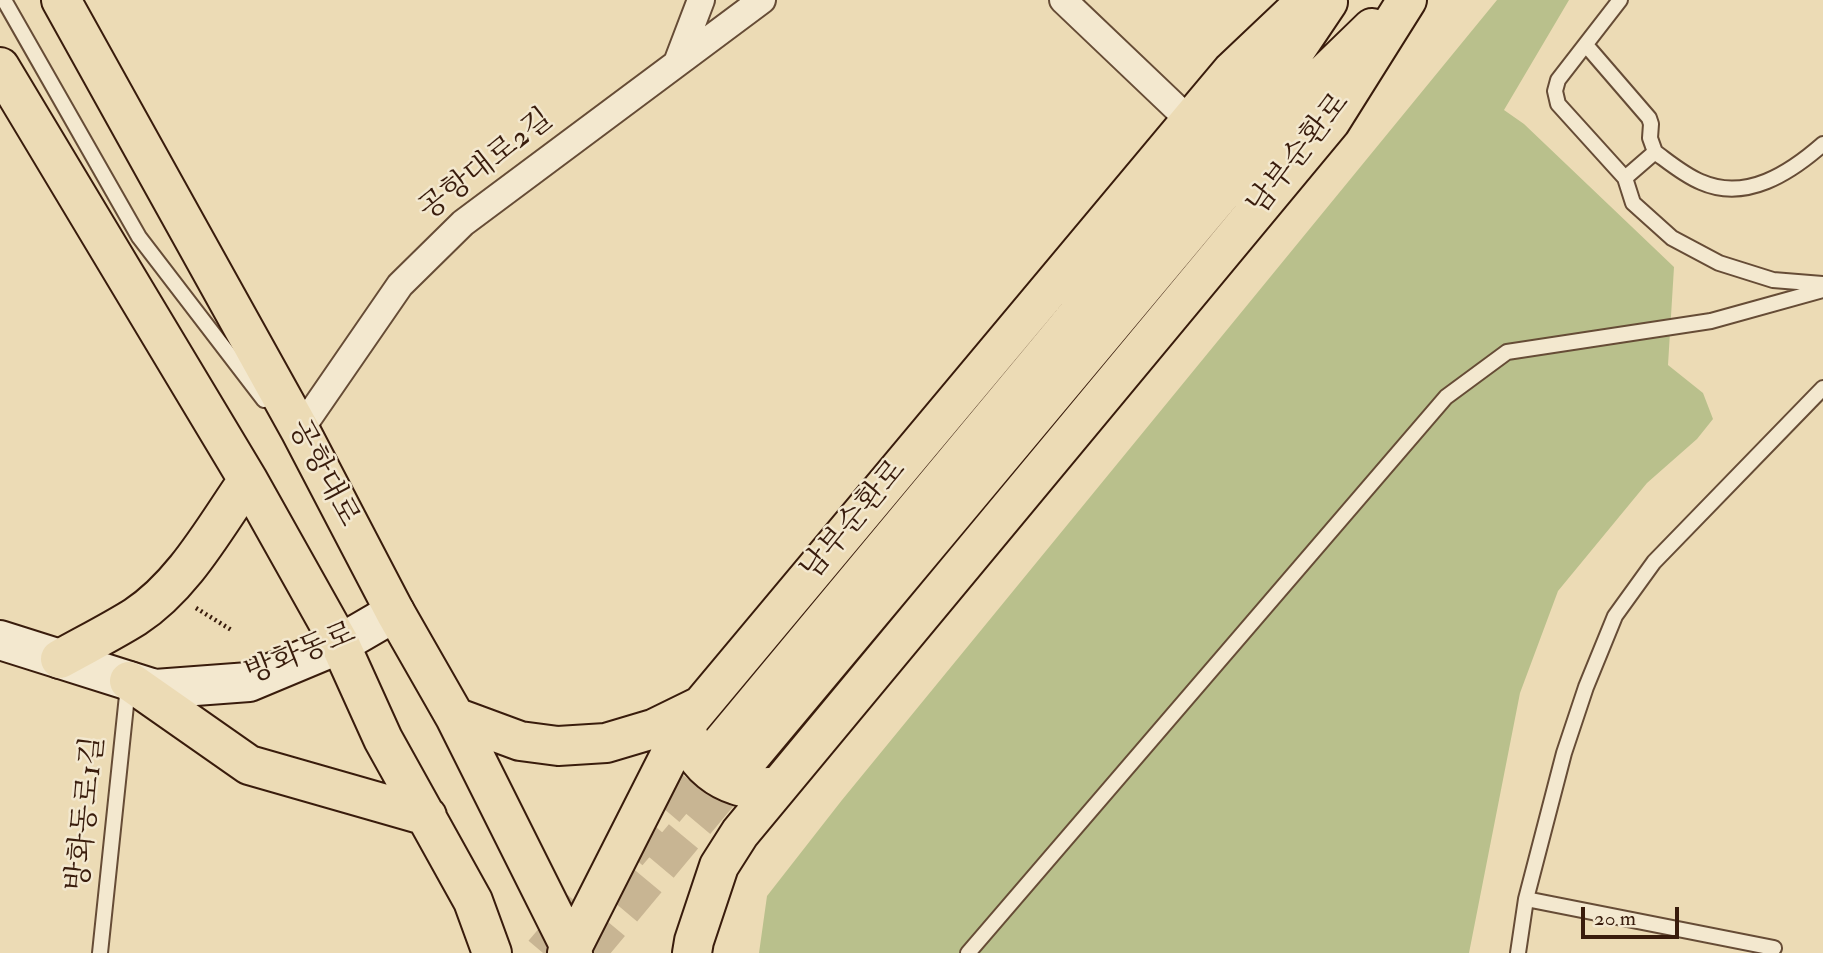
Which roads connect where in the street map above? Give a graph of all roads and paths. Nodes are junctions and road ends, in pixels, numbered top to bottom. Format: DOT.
graph roads {
  1 [pos="4,0"];
  2 [pos="61,0"];
  3 [pos="701,0"];
  4 [pos="762,0"];
  5 [pos="1063,0"];
  6 [pos="1307,0"];
  7 [pos="1329,0"];
  8 [pos="1400,0"];
  9 [pos="1407,0"];
  10 [pos="1620,0"];
  11 [pos="1586,45"];
  12 [pos="677,63"];
  13 [pos="0,67"];
  14 [pos="1190,121"];
  15 [pos="1823,144"];
  16 [pos="1655,152"];
  17 [pos="1625,178"];
  18 [pos="1823,284"];
  19 [pos="1823,290"];
  20 [pos="1823,387"];
  21 [pos="300,430"];
  22 [pos="323,477"];
  23 [pos="248,480"];
  24 [pos="189,604"];
  25 [pos="395,612"];
  26 [pos="233,631"];
  27 [pos="0,640"];
  28 [pos="340,644"];
  29 [pos="60,659"];
  30 [pos="129,681"];
  31 [pos="693,716"];
  32 [pos="455,717"];
  33 [pos="779,787"];
  34 [pos="427,816"];
  35 [pos="1526,899"];
  36 [pos="1773,948"];
  37 [pos="570,952"];
  38 [pos="100,953"];
  39 [pos="492,953"];
  40 [pos="692,953"];
  41 [pos="968,953"];
  42 [pos="1518,953"];
  1 -- 22 [label="lane"];
  2 -- 21 [label="main road, 공항대로"];
  3 -- 12 [label="street"];
  4 -- 12 [label="street, 공항대로2길"];
  5 -- 14 [label="street"];
  6 -- 14 [label="main road, 남부순환로"];
  7 -- 8 [label="main road, 남부순환로"];
  9 -- 33 [label="main road, 남부순환로"];
  10 -- 11 [label="lane"];
  11 -- 16 [label="lane"];
  11 -- 17 [label="lane"];
  12 -- 21 [label="street, 공항대로2길"];
  13 -- 23 [label="main road"];
  14 -- 31 [label="main road, 남부순환로"];
  15 -- 16 [label="lane"];
  16 -- 17 [label="lane"];
  17 -- 18 [label="lane"];
  19 -- 41 [label="lane"];
  20 -- 35 [label="lane"];
  21 -- 22 [label="main road, 공항대로"];
  22 -- 25 [label="main road, 공항대로"];
  23 -- 28 [label="main road"];
  23 -- 29 [label="main road"];
  24 -- 26 [label="path"];
  25 -- 28 [label="main road, 방화동로"];
  25 -- 32 [label="main road, 공항대로"];
  27 -- 29 [label="main road, 방화동로"];
  28 -- 30 [label="main road, 방화동로"];
  28 -- 34 [label="main road"];
  29 -- 30 [label="main road, 방화동로"];
  30 -- 34 [label="main road"];
  30 -- 38 [label="lane, 방화동로1길"];
  31 -- 32 [label="main road"];
  31 -- 33 [label="main road"];
  31 -- 37 [label="main road, 남부순환로"];
  32 -- 37 [label="main road, 공항대로"];
  33 -- 40 [label="main road, 남부순환로"];
  34 -- 39 [label="main road"];
  35 -- 36 [label="lane"];
  35 -- 42 [label="lane"];
}
